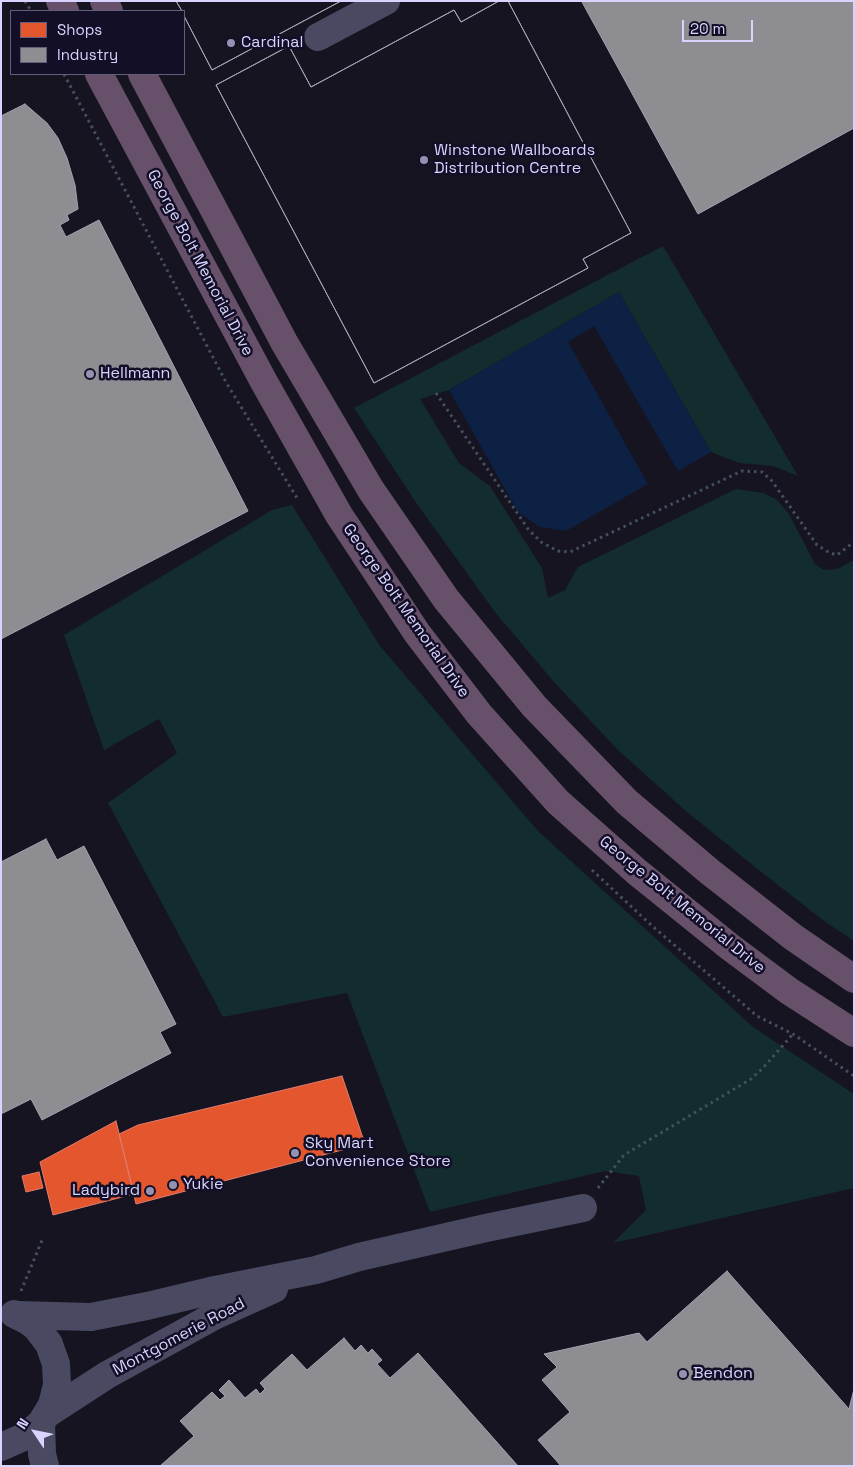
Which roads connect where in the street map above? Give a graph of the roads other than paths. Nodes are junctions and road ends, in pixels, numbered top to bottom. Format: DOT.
graph roads {
  1 [pos="386,1"];
  2 [pos="318,37"];
  3 [pos="100,75"];
  4 [pos="143,75"];
  5 [pos="854,979"];
  6 [pos="853,1033"];
  7 [pos="583,1208"];
  8 [pos="316,1270"];
  9 [pos="8,1311"];
  10 [pos="44,1419"];
  11 [pos="1,1447"];
  12 [pos="45,1466"];
  1 -- 2 [label="street"];
  3 -- 6 [label="highway, George Bolt Memorial Drive"];
  4 -- 5 [label="highway"];
  7 -- 8 [label="street, Montgomerie Road"];
  8 -- 9 [label="street, Montgomerie Road"];
  8 -- 10 [label="street, Montgomerie Road"];
  9 -- 10 [label="street"];
  10 -- 11 [label="street, Montgomerie Road"];
  10 -- 12 [label="street"];
}
